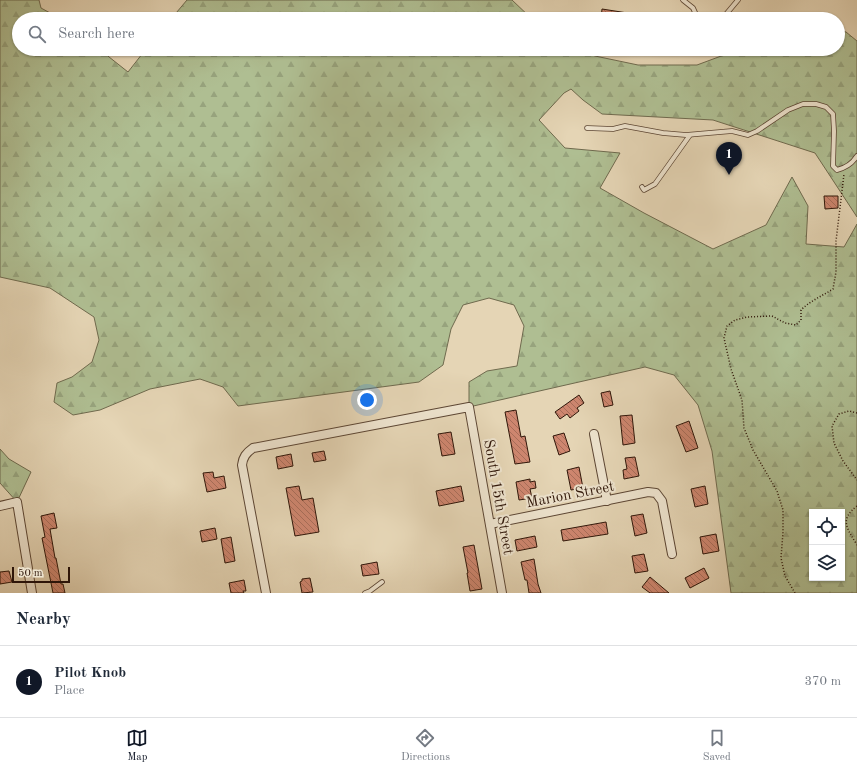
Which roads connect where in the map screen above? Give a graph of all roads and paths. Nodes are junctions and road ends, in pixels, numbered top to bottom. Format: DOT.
graph roads {
  1 [pos="683,0"];
  2 [pos="738,0"];
  3 [pos="695,12"];
  4 [pos="728,12"];
  5 [pos="587,128"];
  6 [pos="690,135"];
  7 [pos="857,156"];
  8 [pos="845,168"];
  9 [pos="642,187"];
  10 [pos="857,413"];
  11 [pos="594,434"];
  12 [pos="857,480"];
  13 [pos="607,501"];
  14 [pos="0,506"];
  15 [pos="857,506"];
  16 [pos="490,524"];
  17 [pos="857,545"];
  18 [pos="672,554"];
  19 [pos="382,582"];
  20 [pos="32,593"];
  21 [pos="266,593"];
  22 [pos="365,593"];
  23 [pos="502,593"];
  24 [pos="795,593"];
  1 -- 3 [label="lane"];
  2 -- 4 [label="lane"];
  5 -- 6 [label="lane"];
  6 -- 8 [label="lane"];
  6 -- 9 [label="lane"];
  7 -- 8 [label="lane"];
  8 -- 24 [label="path"];
  10 -- 12 [label="path"];
  11 -- 13 [label="street"];
  13 -- 16 [label="street, Marion Street"];
  13 -- 18 [label="street, Marion Street"];
  14 -- 20 [label="street"];
  15 -- 17 [label="path"];
  16 -- 21 [label="street, South 15th Street"];
  16 -- 23 [label="street, South 15th Street"];
  19 -- 22 [label="lane"];
}
